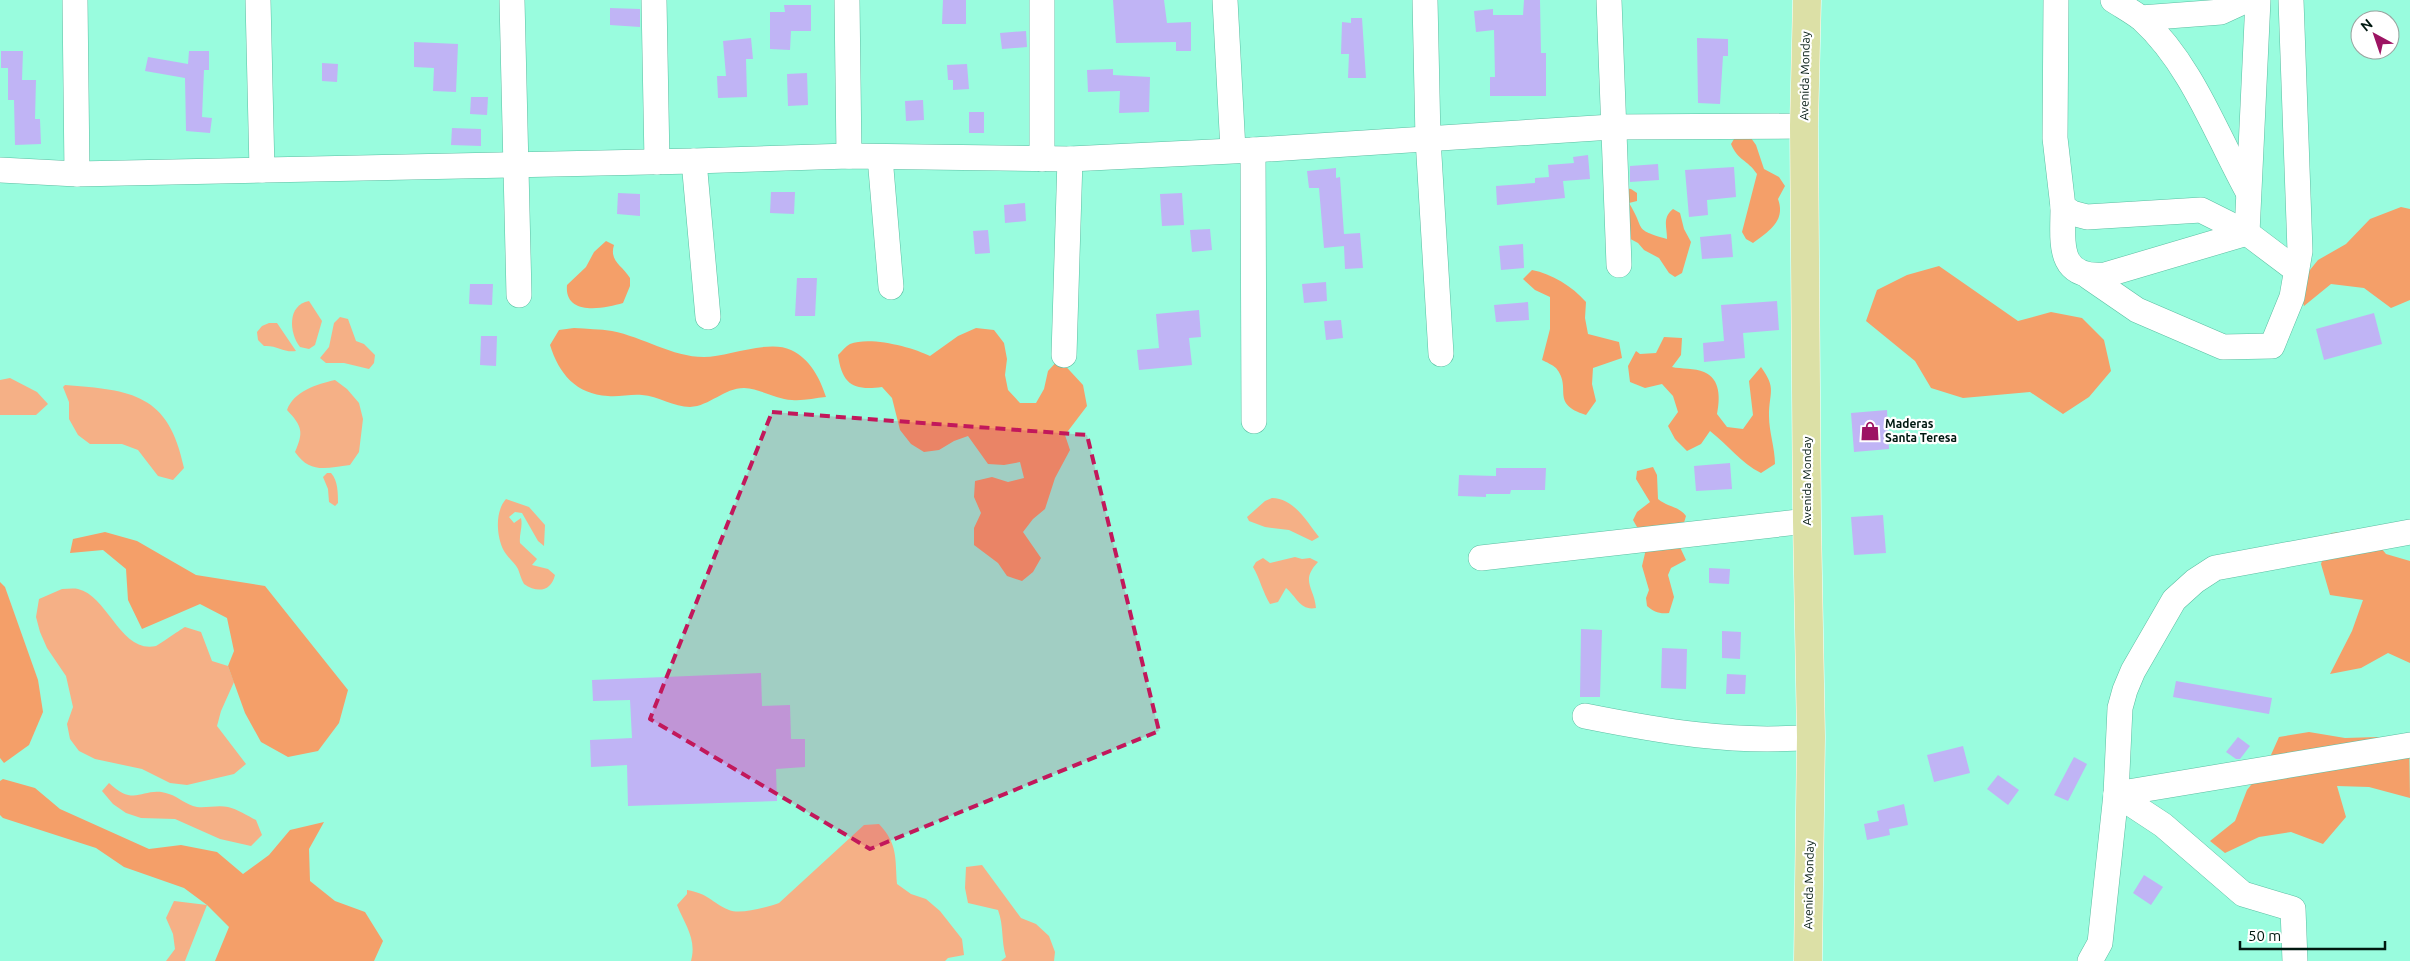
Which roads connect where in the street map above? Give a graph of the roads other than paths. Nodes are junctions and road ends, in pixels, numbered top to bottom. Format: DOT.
graph roads {
  1 [pos="74,0"];
  2 [pos="258,0"];
  3 [pos="512,0"];
  4 [pos="654,0"];
  5 [pos="848,0"];
  6 [pos="1042,0"];
  7 [pos="1225,0"];
  8 [pos="1424,0"];
  9 [pos="1609,0"];
  10 [pos="1807,0"];
  11 [pos="2056,0"];
  12 [pos="2113,0"];
  13 [pos="2247,0"];
  14 [pos="2258,0"];
  15 [pos="2290,0"];
  16 [pos="2141,18"];
  17 [pos="1804,126"];
  18 [pos="1612,127"];
  19 [pos="1428,139"];
  20 [pos="1243,150"];
  21 [pos="849,156"];
  22 [pos="880,156"];
  23 [pos="1042,159"];
  24 [pos="1070,159"];
  25 [pos="694,161"];
  26 [pos="657,162"];
  27 [pos="515,165"];
  28 [pos="0,170"];
  29 [pos="262,170"];
  30 [pos="77,174"];
  31 [pos="2248,192"];
  32 [pos="2063,207"];
  33 [pos="2247,233"];
  34 [pos="1619,265"];
  35 [pos="2296,270"];
  36 [pos="2089,277"];
  37 [pos="891,287"];
  38 [pos="519,295"];
  39 [pos="708,317"];
  40 [pos="1441,354"];
  41 [pos="1064,355"];
  42 [pos="1254,421"];
  43 [pos="1807,521"];
  44 [pos="2410,532"];
  45 [pos="1481,558"];
  46 [pos="1585,716"];
  47 [pos="1812,737"];
  48 [pos="2410,745"];
  49 [pos="2116,794"];
  50 [pos="1808,961"];
  51 [pos="2090,961"];
  52 [pos="2295,961"];
  1 -- 30 [label="street"];
  2 -- 29 [label="street"];
  3 -- 27 [label="street"];
  4 -- 26 [label="street"];
  5 -- 21 [label="street"];
  6 -- 23 [label="street"];
  7 -- 20 [label="street"];
  8 -- 19 [label="street"];
  9 -- 18 [label="street"];
  10 -- 17 [label="main road, Avenida Monday"];
  11 -- 32 [label="street"];
  12 -- 16 [label="street"];
  13 -- 16 [label="street"];
  14 -- 31 [label="street"];
  15 -- 35 [label="street"];
  16 -- 31 [label="street"];
  17 -- 18 [label="street"];
  17 -- 43 [label="main road, Avenida Monday"];
  18 -- 19 [label="street"];
  18 -- 34 [label="street"];
  19 -- 20 [label="street"];
  19 -- 40 [label="street"];
  20 -- 24 [label="street"];
  20 -- 42 [label="street"];
  21 -- 22 [label="street"];
  21 -- 25 [label="street"];
  22 -- 23 [label="street"];
  22 -- 37 [label="street"];
  23 -- 24 [label="street"];
  24 -- 41 [label="street"];
  25 -- 26 [label="street"];
  25 -- 39 [label="street"];
  26 -- 27 [label="street"];
  27 -- 29 [label="street"];
  27 -- 38 [label="street"];
  28 -- 30 [label="street"];
  29 -- 30 [label="street"];
  31 -- 33 [label="street"];
  32 -- 33 [label="street"];
  32 -- 36 [label="street"];
  33 -- 35 [label="street"];
  33 -- 36 [label="street"];
  35 -- 36 [label="street"];
  43 -- 45 [label="street"];
  43 -- 47 [label="main road, Avenida Monday"];
  44 -- 49 [label="street"];
  46 -- 47 [label="street"];
  47 -- 50 [label="main road, Avenida Monday"];
  48 -- 49 [label="street"];
  49 -- 51 [label="street"];
  49 -- 52 [label="street"];
}
